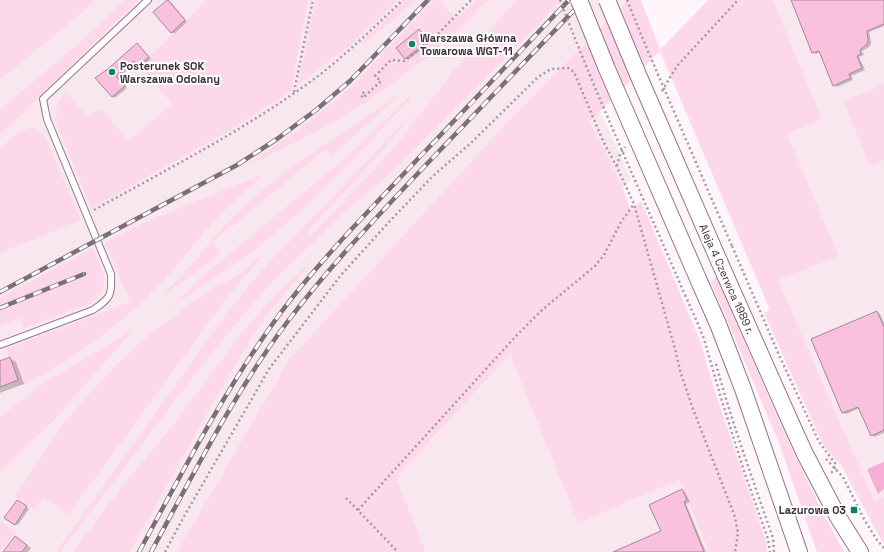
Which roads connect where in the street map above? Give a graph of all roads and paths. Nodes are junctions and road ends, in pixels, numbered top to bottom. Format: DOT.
graph roads {
  1 [pos="148,0"];
  2 [pos="313,0"];
  3 [pos="403,0"];
  4 [pos="471,0"];
  5 [pos="560,0"];
  6 [pos="579,0"];
  7 [pos="607,0"];
  8 [pos="626,0"];
  9 [pos="738,0"];
  10 [pos="364,92"];
  11 [pos="294,93"];
  12 [pos="660,93"];
  13 [pos="628,142"];
  14 [pos="617,167"];
  15 [pos="634,204"];
  16 [pos="86,214"];
  17 [pos="0,345"];
  18 [pos="714,359"];
  19 [pos="823,456"];
  20 [pos="835,468"];
  21 [pos="835,478"];
  22 [pos="346,498"];
  23 [pos="358,510"];
  24 [pos="884,548"];
  25 [pos="165,552"];
  26 [pos="398,552"];
  27 [pos="735,552"];
  28 [pos="770,552"];
  29 [pos="774,552"];
  30 [pos="799,552"];
  31 [pos="860,552"];
  1 -- 16 [label="lane"];
  2 -- 11 [label="path"];
  3 -- 11 [label="path"];
  4 -- 10 [label="path"];
  5 -- 28 [label="path, bridge"];
  6 -- 30 [label="main road, bridge"];
  7 -- 31 [label="main road, Aleja 4 Czerwca 1989 r., bridge"];
  8 -- 20 [label="path, bridge"];
  9 -- 12 [label="path"];
  11 -- 16 [label="path"];
  13 -- 14 [label="path"];
  14 -- 15 [label="path"];
  14 -- 25 [label="path"];
  15 -- 23 [label="path"];
  15 -- 27 [label="path"];
  16 -- 17 [label="lane"];
  18 -- 29 [label="path"];
  19 -- 20 [label="path"];
  20 -- 21 [label="path"];
  20 -- 24 [label="path"];
  22 -- 23 [label="path"];
  23 -- 26 [label="path"];
}
